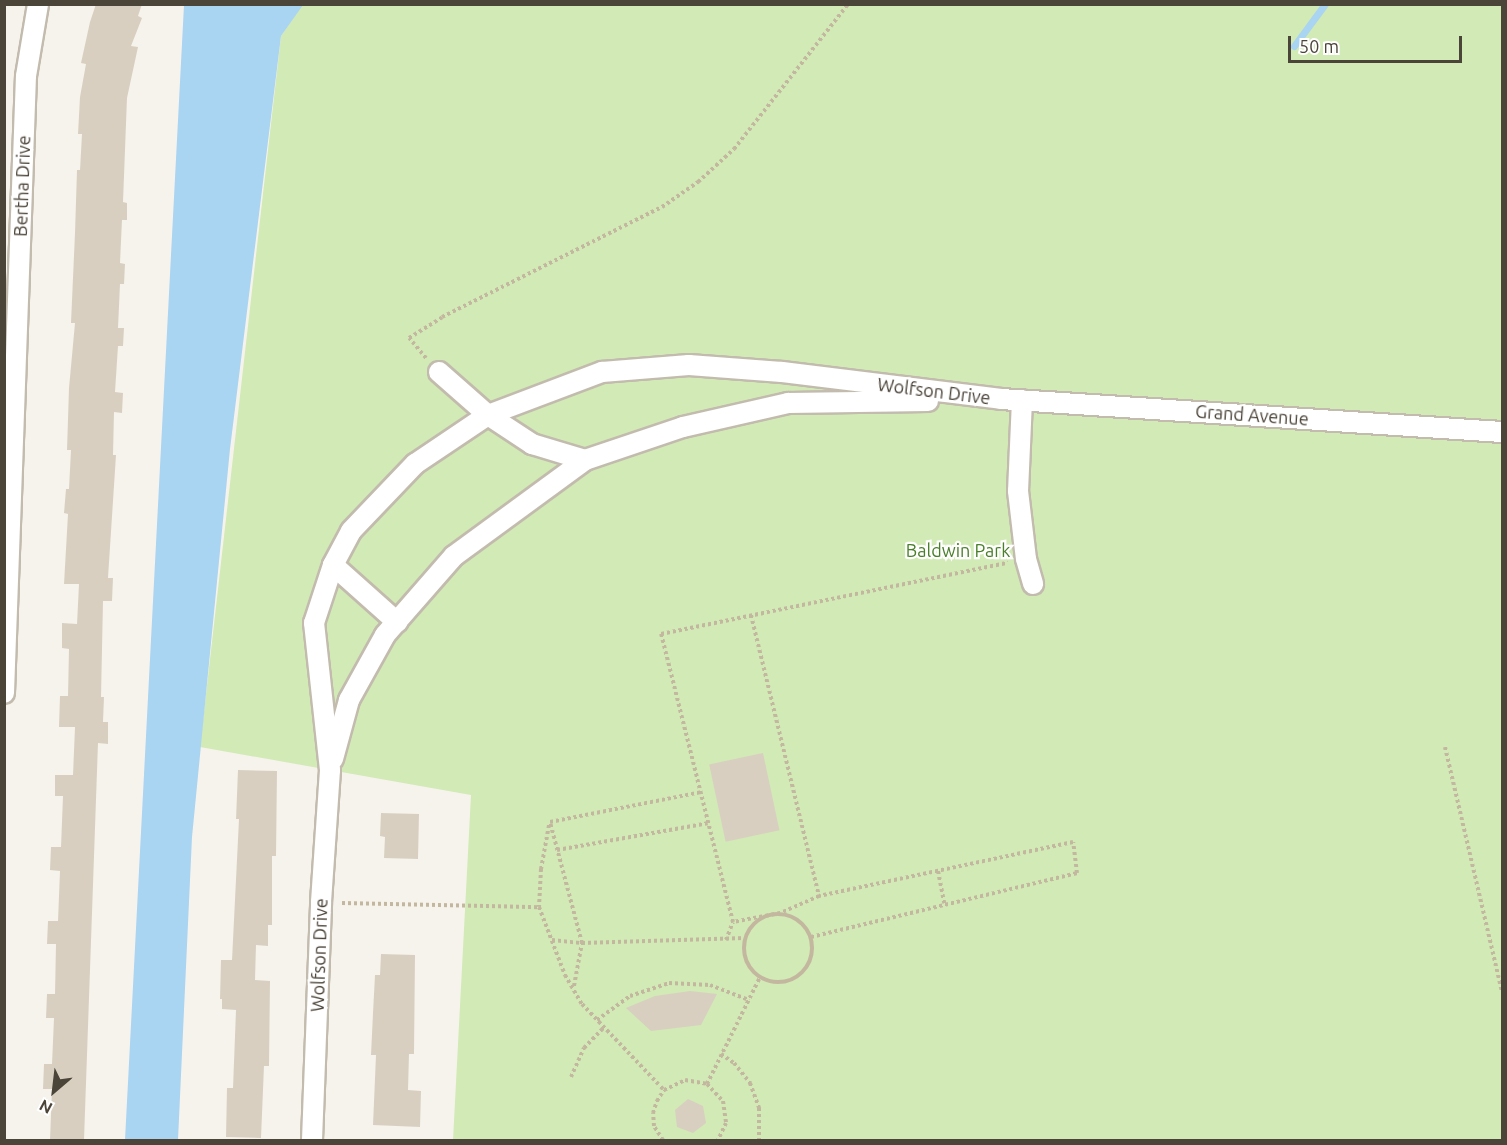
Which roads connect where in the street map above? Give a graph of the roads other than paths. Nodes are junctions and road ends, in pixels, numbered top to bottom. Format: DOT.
graph roads {
  1 [pos="38,4"];
  2 [pos="439,372"];
  3 [pos="10,377"];
  4 [pos="1001,399"];
  5 [pos="1022,400"];
  6 [pos="488,415"];
  7 [pos="1503,432"];
  8 [pos="585,460"];
  9 [pos="333,565"];
  10 [pos="1033,584"];
  11 [pos="397,622"];
  12 [pos="5,654"];
  13 [pos="4,693"];
  14 [pos="330,770"];
  15 [pos="312,1140"];
  1 -- 3 [label="street, Bertha Drive"];
  2 -- 6 [label="street"];
  3 -- 12 [label="street, Bertha Drive"];
  4 -- 5 [label="street, Grand Avenue"];
  4 -- 6 [label="street, Wolfson Drive"];
  4 -- 8 [label="street, Wolfson Drive"];
  5 -- 7 [label="street, Grand Avenue"];
  5 -- 10 [label="street"];
  6 -- 8 [label="street"];
  6 -- 9 [label="street, Wolfson Drive"];
  8 -- 11 [label="street, Wolfson Drive"];
  9 -- 11 [label="street"];
  9 -- 14 [label="street, Wolfson Drive"];
  11 -- 14 [label="street, Wolfson Drive"];
  12 -- 13 [label="street, Bertha Drive"];
  14 -- 15 [label="street, Wolfson Drive"];
}
